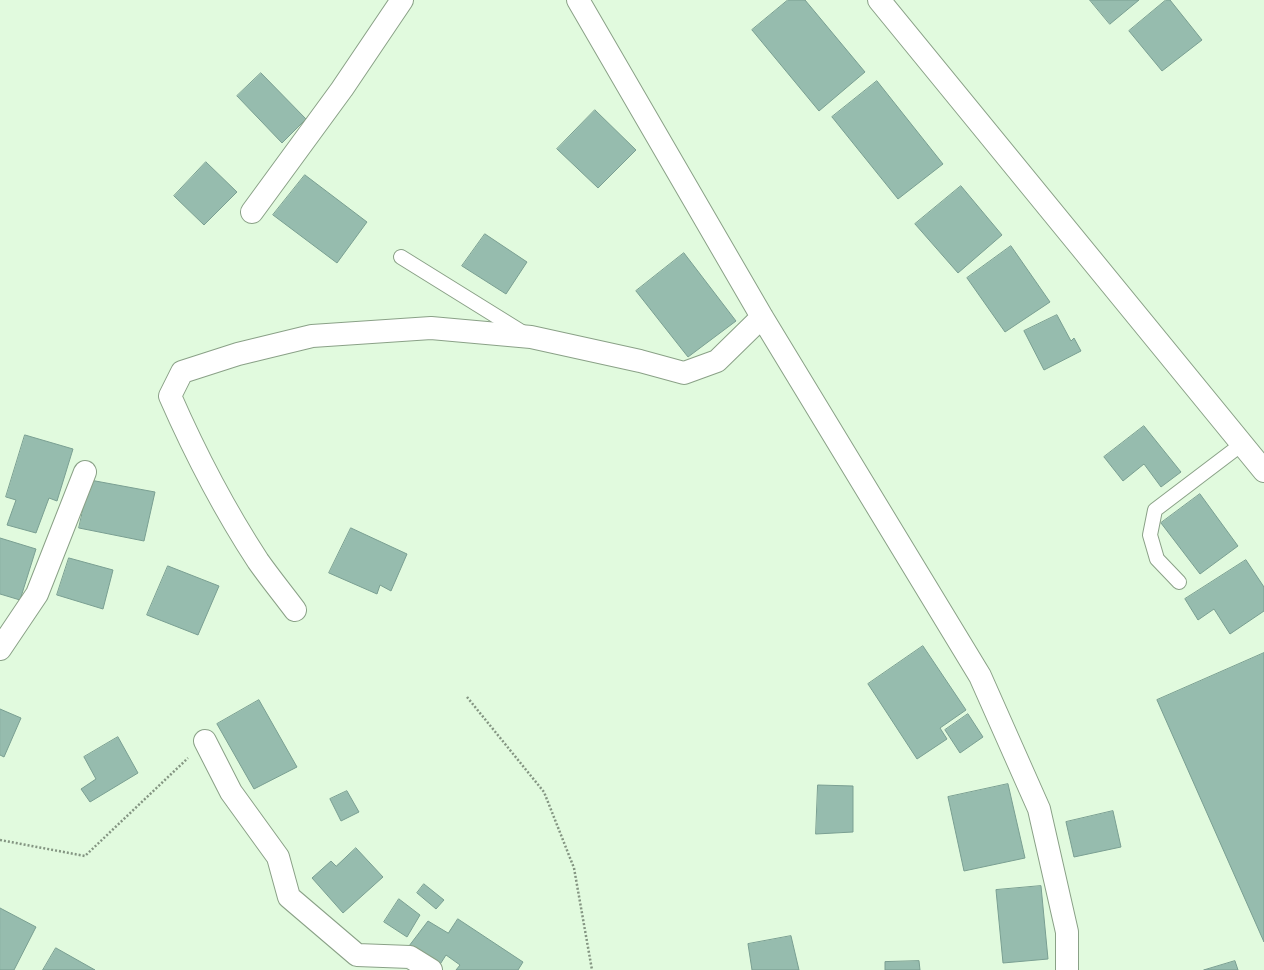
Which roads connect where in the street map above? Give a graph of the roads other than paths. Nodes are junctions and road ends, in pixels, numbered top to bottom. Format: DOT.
graph roads {
  1 [pos="402,0"];
  2 [pos="578,0"];
  3 [pos="879,0"];
  4 [pos="252,212"];
  5 [pos="401,257"];
  6 [pos="762,317"];
  7 [pos="531,337"];
  8 [pos="1242,444"];
  9 [pos="1264,471"];
  10 [pos="85,472"];
  11 [pos="1179,582"];
  12 [pos="295,610"];
  13 [pos="0,649"];
  14 [pos="205,741"];
  15 [pos="431,970"];
  16 [pos="1067,970"];
  1 -- 4 [label="street"];
  2 -- 6 [label="street"];
  3 -- 8 [label="street"];
  5 -- 7 [label="lane"];
  6 -- 7 [label="street"];
  6 -- 16 [label="street"];
  7 -- 12 [label="street"];
  8 -- 9 [label="street"];
  8 -- 11 [label="lane"];
  10 -- 13 [label="street"];
  14 -- 15 [label="street"];
}
